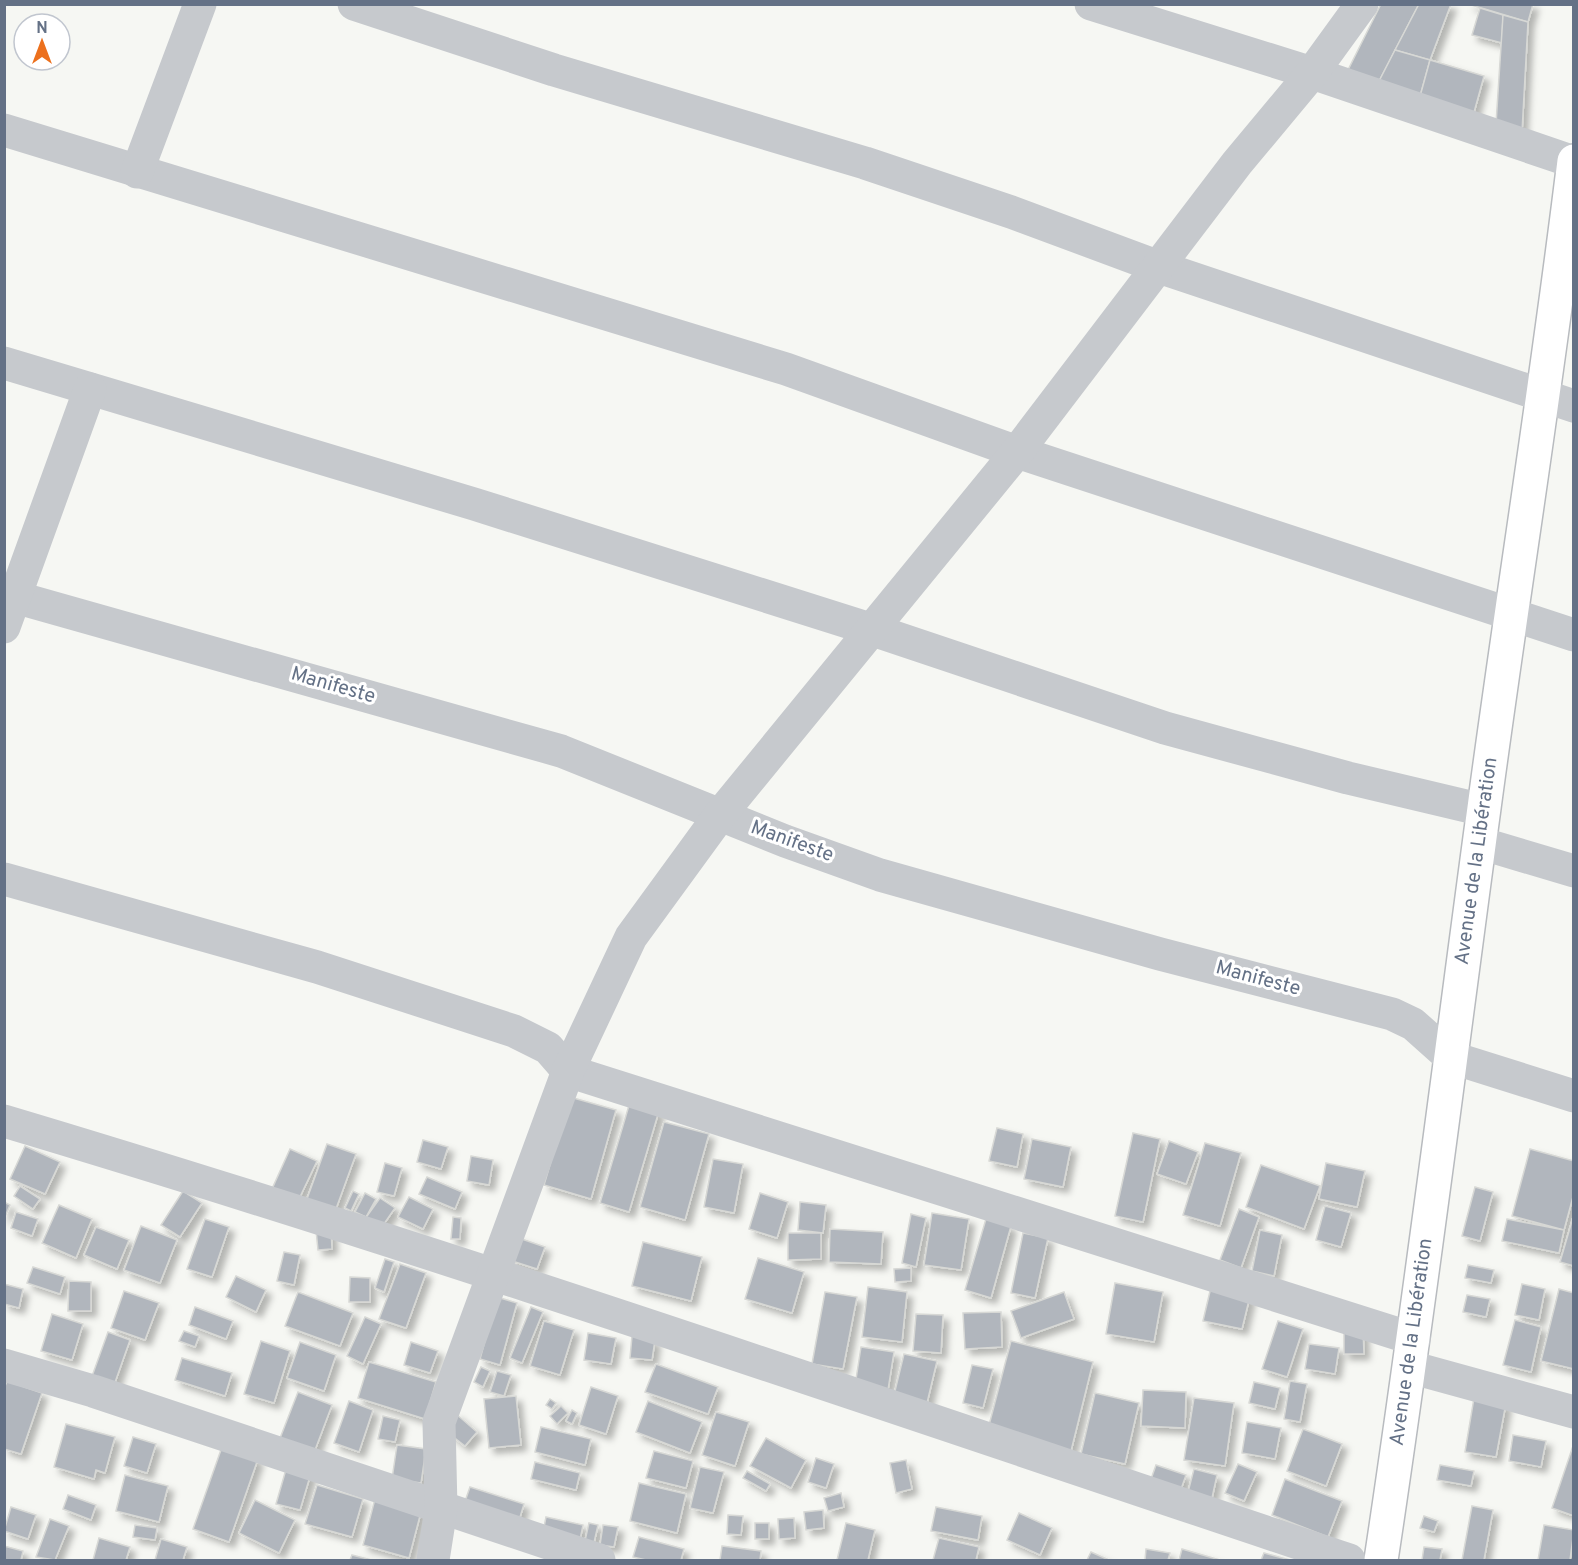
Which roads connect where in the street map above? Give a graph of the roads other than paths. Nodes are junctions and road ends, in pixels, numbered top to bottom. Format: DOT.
graph roads {
  1 [pos="200,4"];
  2 [pos="354,4"];
  3 [pos="1091,4"];
  4 [pos="1362,4"];
  5 [pos="1312,74"];
  6 [pos="4,130"];
  7 [pos="1573,161"];
  8 [pos="137,172"];
  9 [pos="1159,267"];
  10 [pos="4,363"];
  11 [pos="90,389"];
  12 [pos="1559,402"];
  13 [pos="1017,452"];
  14 [pos="8,606"];
  15 [pos="1512,616"];
  16 [pos="870,629"];
  17 [pos="1574,635"];
  18 [pos="1483,810"];
  19 [pos="720,815"];
  20 [pos="1480,843"];
  21 [pos="1574,871"];
  22 [pos="4,879"];
  23 [pos="1450,1057"];
  24 [pos="568,1071"];
  25 [pos="1574,1096"];
  26 [pos="4,1121"];
  27 [pos="492,1274"];
  28 [pos="1412,1353"];
  29 [pos="4,1365"];
  30 [pos="1574,1412"];
  31 [pos="441,1509"];
  32 [pos="433,1560"];
  33 [pos="599,1560"];
  34 [pos="1349,1560"];
  35 [pos="1381,1560"];
  1 -- 8 [label="street"];
  2 -- 9 [label="street"];
  3 -- 5 [label="street"];
  4 -- 5 [label="street"];
  5 -- 7 [label="street"];
  5 -- 9 [label="street"];
  6 -- 8 [label="street"];
  7 -- 12 [label="highway, Avenue de la Libération"];
  8 -- 13 [label="street"];
  9 -- 12 [label="street"];
  9 -- 13 [label="street"];
  10 -- 11 [label="street"];
  11 -- 14 [label="street"];
  11 -- 16 [label="street"];
  12 -- 15 [label="highway, Avenue de la Libération"];
  13 -- 15 [label="street"];
  13 -- 16 [label="street"];
  14 -- 19 [label="street, Manifeste"];
  15 -- 17 [label="street"];
  15 -- 18 [label="highway, Avenue de la Libération"];
  16 -- 18 [label="street"];
  16 -- 19 [label="street"];
  18 -- 20 [label="highway, Avenue de la Libération"];
  19 -- 23 [label="street, Manifeste"];
  19 -- 24 [label="street"];
  20 -- 21 [label="street"];
  20 -- 23 [label="highway, Avenue de la Libération"];
  22 -- 24 [label="street"];
  23 -- 25 [label="street, Manifeste"];
  23 -- 28 [label="highway, Avenue de la Libération"];
  24 -- 27 [label="street"];
  24 -- 28 [label="street"];
  26 -- 27 [label="street"];
  27 -- 31 [label="street"];
  27 -- 34 [label="street"];
  28 -- 30 [label="street"];
  28 -- 35 [label="highway, Avenue de la Libération"];
  29 -- 31 [label="street"];
  31 -- 32 [label="street"];
  31 -- 33 [label="street"];
}
